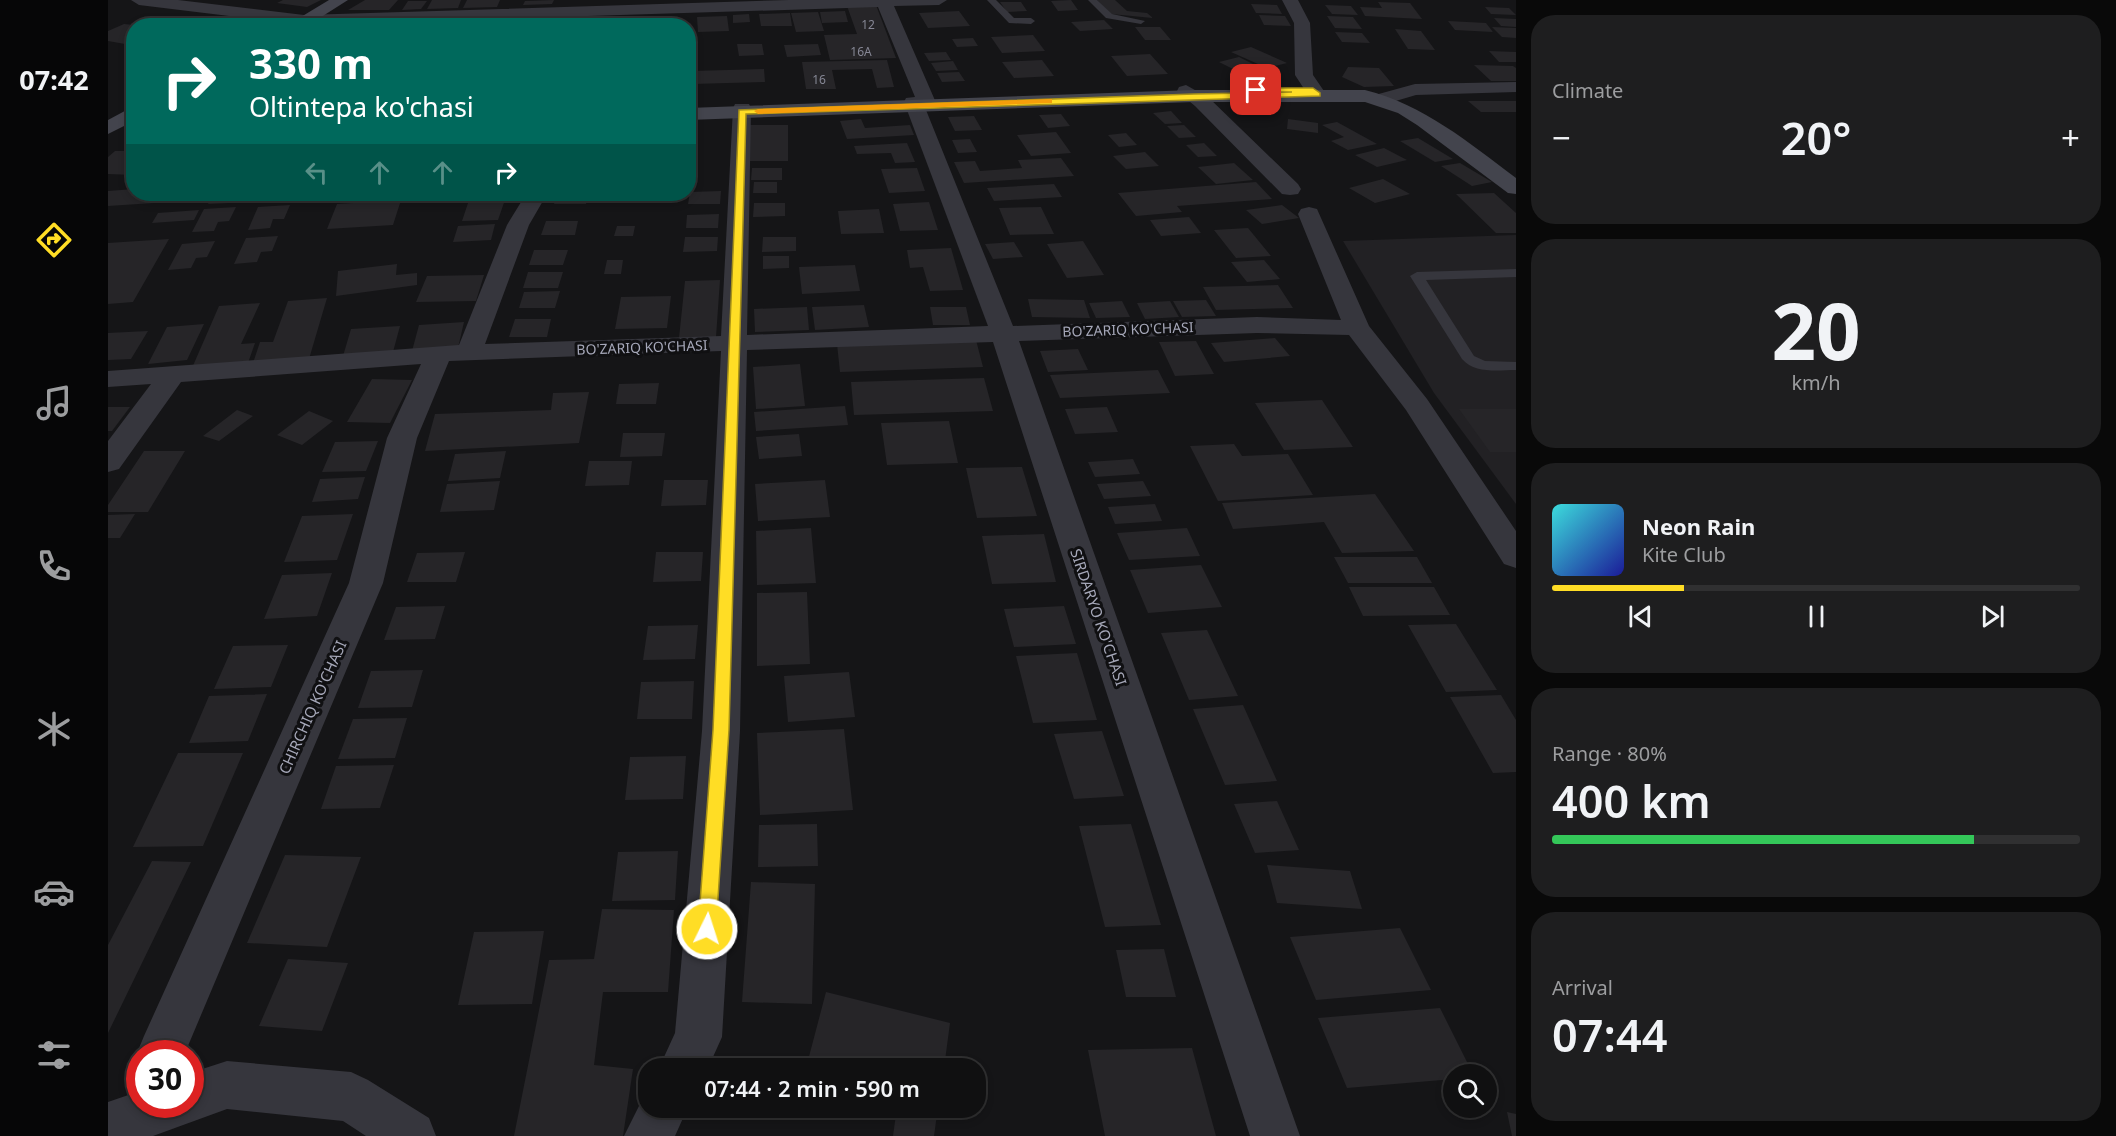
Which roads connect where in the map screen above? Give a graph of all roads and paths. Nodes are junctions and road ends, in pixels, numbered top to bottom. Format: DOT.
graph roads {
  1 [pos="139,0"];
  2 [pos="340,0"];
  3 [pos="939,0"];
  4 [pos="991,0"];
  5 [pos="1092,0"];
  6 [pos="1290,0"];
  7 [pos="884,1"];
  8 [pos="270,18"];
  9 [pos="306,18"];
  10 [pos="410,18"];
  11 [pos="1031,21"];
  12 [pos="1141,21"];
  13 [pos="1516,87"];
  14 [pos="1315,92"];
  15 [pos="1190,94"];
  16 [pos="1388,98"];
  17 [pos="921,104"];
  18 [pos="742,110"];
  19 [pos="696,112"];
  20 [pos="1516,175"];
  21 [pos="1516,188"];
  22 [pos="1290,189"];
  23 [pos="532,201"];
  24 [pos="1310,214"];
  25 [pos="1516,273"];
  26 [pos="1358,328"];
  27 [pos="1003,333"];
  28 [pos="734,345"];
  29 [pos="454,353"];
  30 [pos="1516,366"];
  31 [pos="171,376"];
  32 [pos="108,379"];
  33 [pos="108,462"];
  34 [pos="1516,556"];
  35 [pos="167,1040"];
  36 [pos="688,1058"];
  37 [pos="204,1093"];
  38 [pos="658,1118"];
  39 [pos="411,1136"];
  40 [pos="649,1136"];
  41 [pos="1275,1136"];
  1 -- 8 [label="street"];
  2 -- 9 [label="main road"];
  3 -- 7 [label="street"];
  4 -- 11 [label="lane"];
  5 -- 12 [label="lane"];
  6 -- 14 [label="street"];
  7 -- 10 [label="street"];
  7 -- 17 [label="street, SIRDARYO KO'CHASI"];
  13 -- 16 [label="street"];
  14 -- 15 [label="main road"];
  14 -- 16 [label="main road"];
  15 -- 17 [label="main road"];
  15 -- 22 [label="street"];
  16 -- 20 [label="main road"];
  16 -- 21 [label="main road"];
  17 -- 18 [label="main road"];
  17 -- 27 [label="street, SIRDARYO KO'CHASI"];
  18 -- 19 [label="main road"];
  18 -- 28 [label="street"];
  23 -- 29 [label="street, CHIRCHIQ KO'CHASI"];
  24 -- 26 [label="street"];
  25 -- 30 [label="lane"];
  26 -- 27 [label="street, BO'ZARIQ KO'CHASI"];
  26 -- 34 [label="street"];
  27 -- 28 [label="street, BO'ZARIQ KO'CHASI"];
  27 -- 41 [label="street, SIRDARYO KO'CHASI"];
  28 -- 29 [label="street, BO'ZARIQ KO'CHASI"];
  28 -- 36 [label="street"];
  29 -- 31 [label="street, BO'ZARIQ KO'CHASI"];
  29 -- 35 [label="street, CHIRCHIQ KO'CHASI"];
  31 -- 32 [label="street, BO'ZARIQ KO'CHASI"];
  31 -- 33 [label="street"];
  37 -- 39 [label="street"];
  38 -- 40 [label="street"];
}
